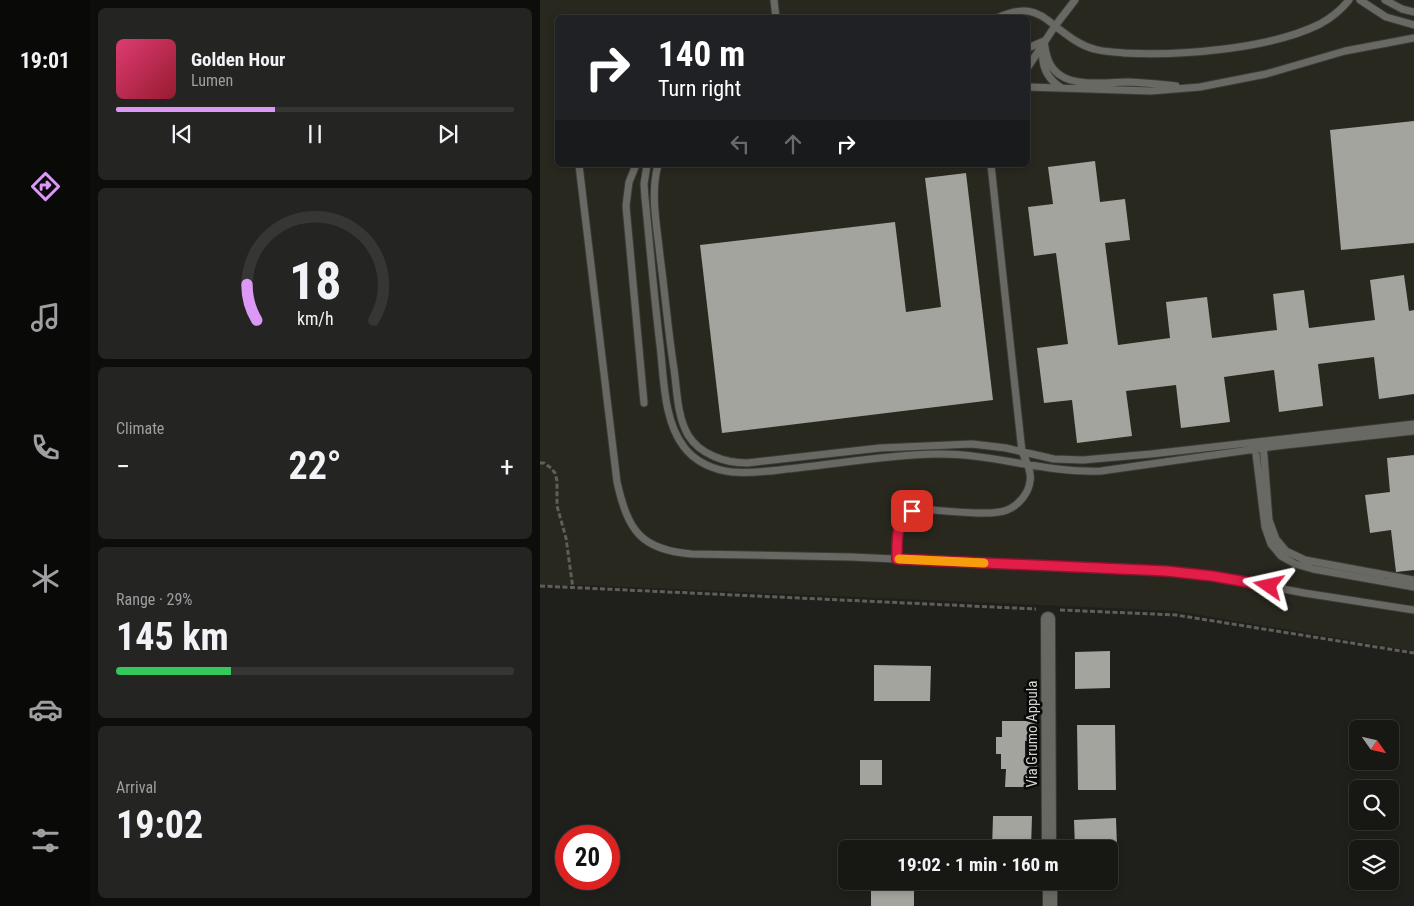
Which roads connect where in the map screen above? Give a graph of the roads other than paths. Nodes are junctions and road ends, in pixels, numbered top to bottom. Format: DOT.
graph roads {
  1 [pos="774,0"];
  2 [pos="1074,0"];
  3 [pos="1349,0"];
  4 [pos="1385,0"];
  5 [pos="1362,2"];
  6 [pos="1414,12"];
  7 [pos="776,15"];
  8 [pos="1004,15"];
  9 [pos="1414,24"];
  10 [pos="1055,26"];
  11 [pos="1414,38"];
  12 [pos="1044,41"];
  13 [pos="1030,47"];
  14 [pos="1030,64"];
  15 [pos="1030,87"];
  16 [pos="1191,88"];
  17 [pos="1065,89"];
  18 [pos="579,167"];
  19 [pos="635,167"];
  20 [pos="646,167"];
  21 [pos="658,167"];
  22 [pos="991,167"];
  23 [pos="644,403"];
  24 [pos="1414,424"];
  25 [pos="1414,431"];
  26 [pos="1263,445"];
  27 [pos="1255,446"];
  28 [pos="1022,452"];
  29 [pos="1028,466"];
  30 [pos="897,559"];
  31 [pos="1414,580"];
  32 [pos="1414,587"];
  33 [pos="1414,610"];
  34 [pos="1048,613"];
  35 [pos="1049,840"];
  36 [pos="1050,890"];
  37 [pos="1050,906"];
  1 -- 7 [label="lane"];
  2 -- 10 [label="lane"];
  3 -- 10 [label="lane"];
  4 -- 6 [label="lane"];
  5 -- 9 [label="lane"];
  8 -- 10 [label="lane"];
  10 -- 12 [label="lane"];
  11 -- 16 [label="lane"];
  12 -- 13 [label="lane"];
  12 -- 14 [label="lane"];
  12 -- 16 [label="lane"];
  12 -- 17 [label="lane"];
  15 -- 17 [label="lane"];
  16 -- 17 [label="lane"];
  18 -- 30 [label="lane"];
  19 -- 23 [label="lane"];
  20 -- 29 [label="lane"];
  21 -- 28 [label="lane"];
  22 -- 28 [label="lane"];
  24 -- 26 [label="lane"];
  25 -- 26 [label="lane"];
  26 -- 27 [label="lane"];
  26 -- 31 [label="lane"];
  27 -- 28 [label="lane"];
  27 -- 29 [label="lane"];
  27 -- 32 [label="lane"];
  28 -- 29 [label="lane"];
  29 -- 30 [label="lane"];
  30 -- 33 [label="lane"];
  34 -- 35 [label="street, Via Grumo Appula"];
  36 -- 37 [label="street"];
}
